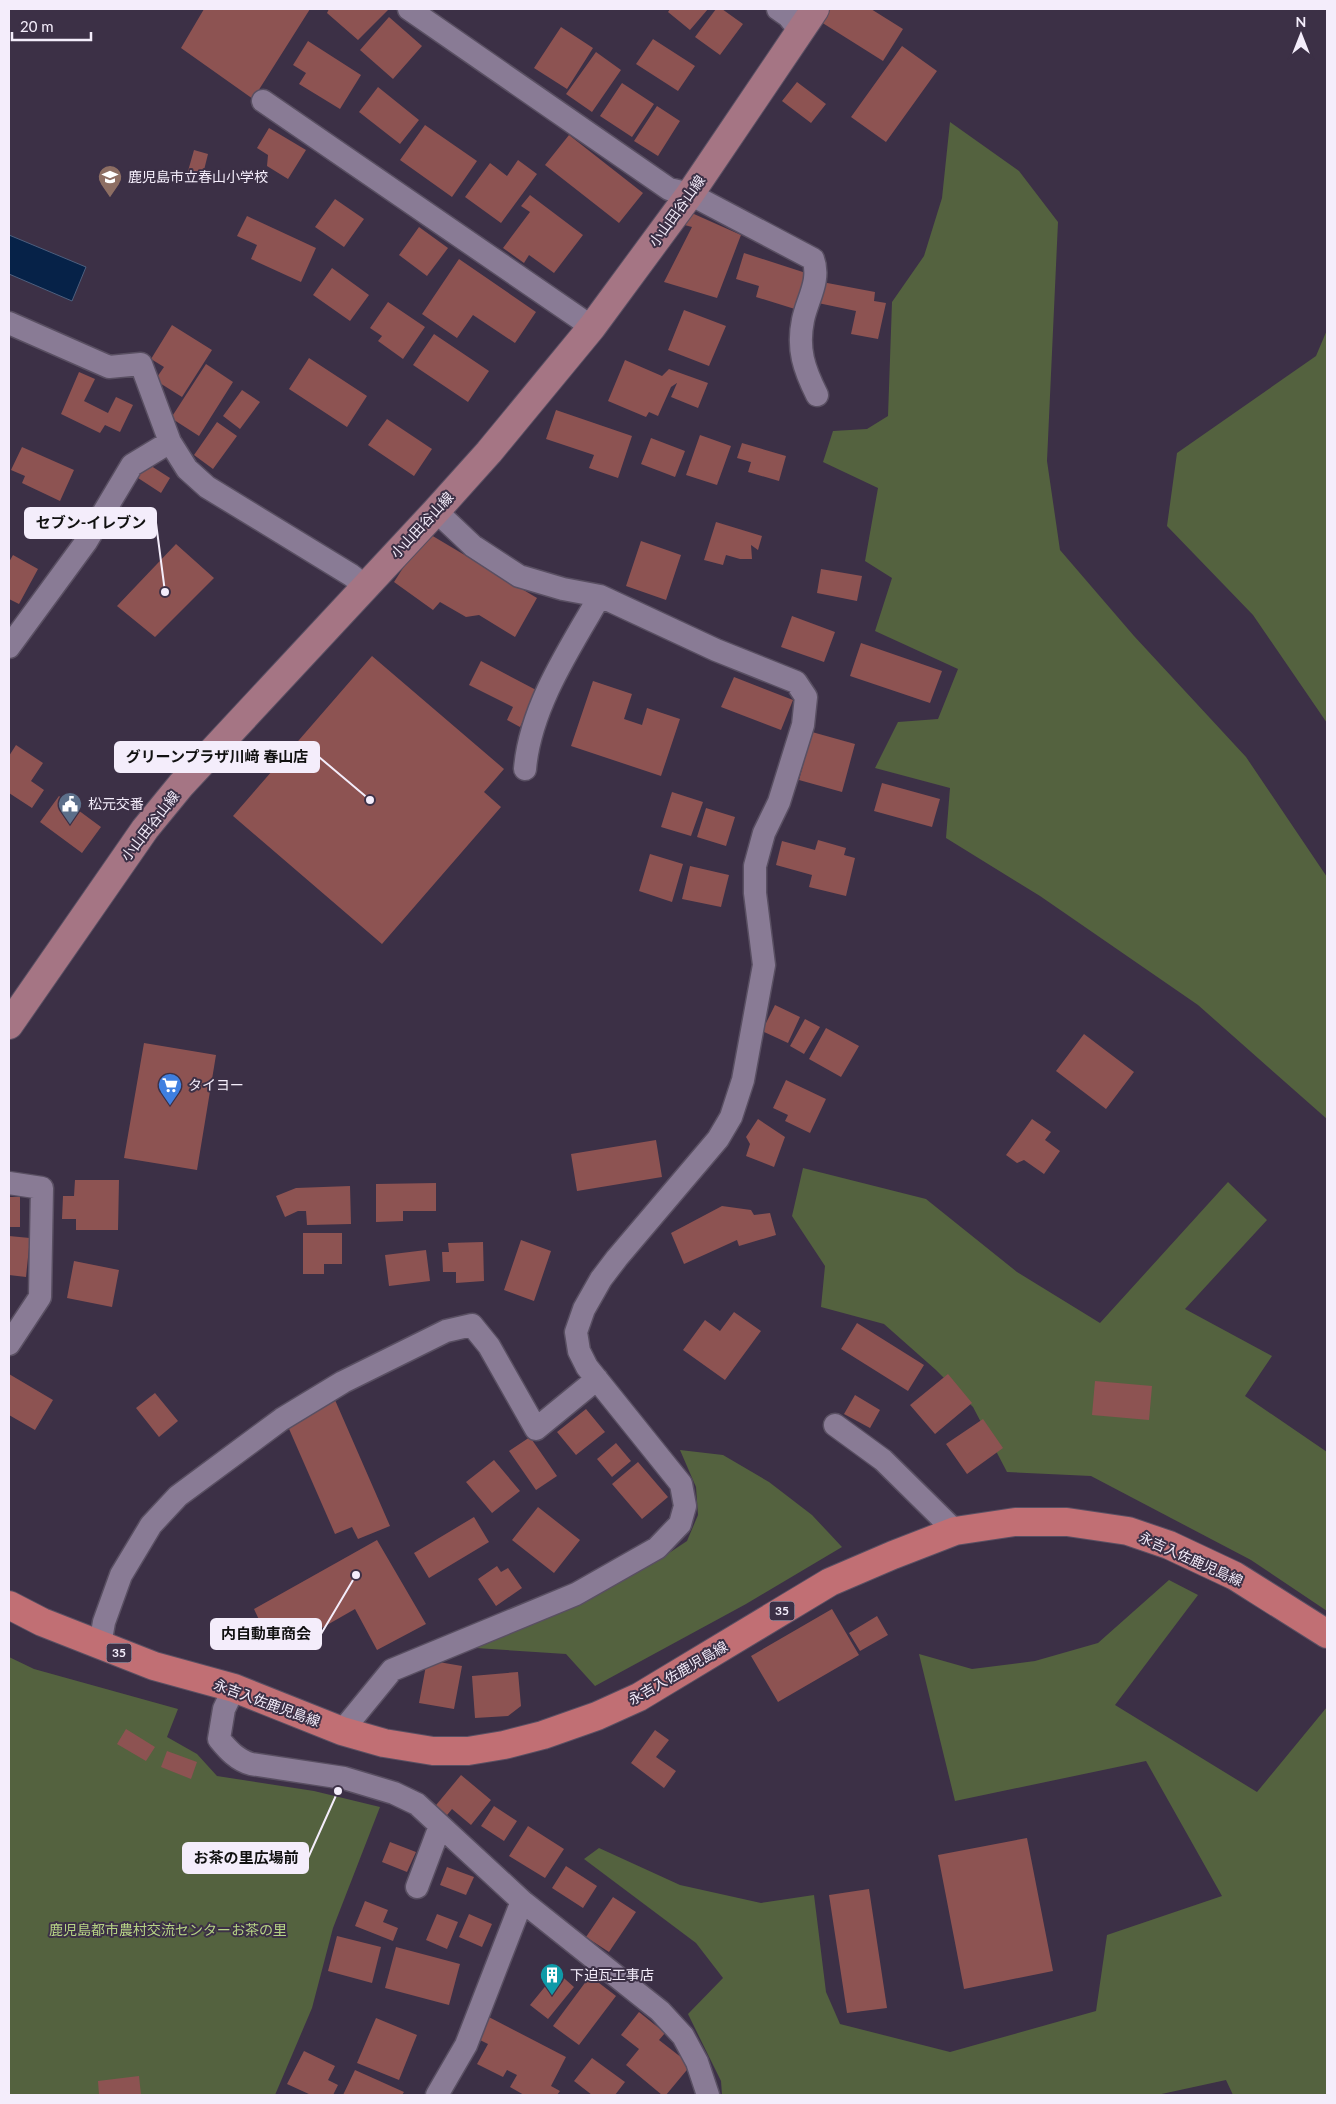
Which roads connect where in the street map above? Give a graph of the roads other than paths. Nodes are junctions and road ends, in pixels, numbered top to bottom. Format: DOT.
graph roads {
  1 [pos="409,9"];
  2 [pos="778,9"];
  3 [pos="815,9"];
  4 [pos="800,31"];
  5 [pos="263,101"];
  6 [pos="690,194"];
  7 [pos="9,323"];
  8 [pos="592,327"];
  9 [pos="817,395"];
  10 [pos="170,442"];
  11 [pos="436,511"];
  12 [pos="365,586"];
  13 [pos="600,596"];
  14 [pos="11,640"];
  15 [pos="526,769"];
  16 [pos="9,1025"];
  17 [pos="9,1183"];
  18 [pos="9,1344"];
  19 [pos="598,1379"];
  20 [pos="835,1424"];
  21 [pos="954,1531"];
  22 [pos="9,1605"];
  23 [pos="1327,1634"];
  24 [pos="100,1645"];
  25 [pos="234,1688"];
  26 [pos="342,1732"];
  27 [pos="440,1826"];
  28 [pos="417,1887"];
  29 [pos="522,1902"];
  30 [pos="437,2095"];
  31 [pos="708,2095"];
  1 -- 6 [label="street"];
  2 -- 4 [label="street"];
  3 -- 4 [label="main road, 小山田谷山線"];
  4 -- 6 [label="main road, 小山田谷山線"];
  5 -- 8 [label="street"];
  6 -- 8 [label="main road, 小山田谷山線"];
  6 -- 9 [label="street"];
  7 -- 10 [label="street"];
  8 -- 11 [label="main road, 小山田谷山線"];
  10 -- 12 [label="street"];
  10 -- 14 [label="street"];
  11 -- 12 [label="main road, 小山田谷山線"];
  11 -- 13 [label="street"];
  12 -- 16 [label="main road, 小山田谷山線"];
  13 -- 15 [label="street"];
  13 -- 19 [label="street"];
  17 -- 18 [label="street"];
  19 -- 24 [label="street"];
  19 -- 26 [label="street"];
  20 -- 21 [label="street"];
  21 -- 23 [label="main road, 永吉入佐鹿児島線 / 35"];
  21 -- 26 [label="main road, 永吉入佐鹿児島線 / 35"];
  22 -- 24 [label="main road, 永吉入佐鹿児島線 / 35"];
  24 -- 25 [label="main road, 永吉入佐鹿児島線 / 35"];
  25 -- 26 [label="main road, 永吉入佐鹿児島線 / 35"];
  25 -- 27 [label="street"];
  27 -- 28 [label="street"];
  27 -- 29 [label="street"];
  29 -- 30 [label="street"];
  29 -- 31 [label="street"];
}
